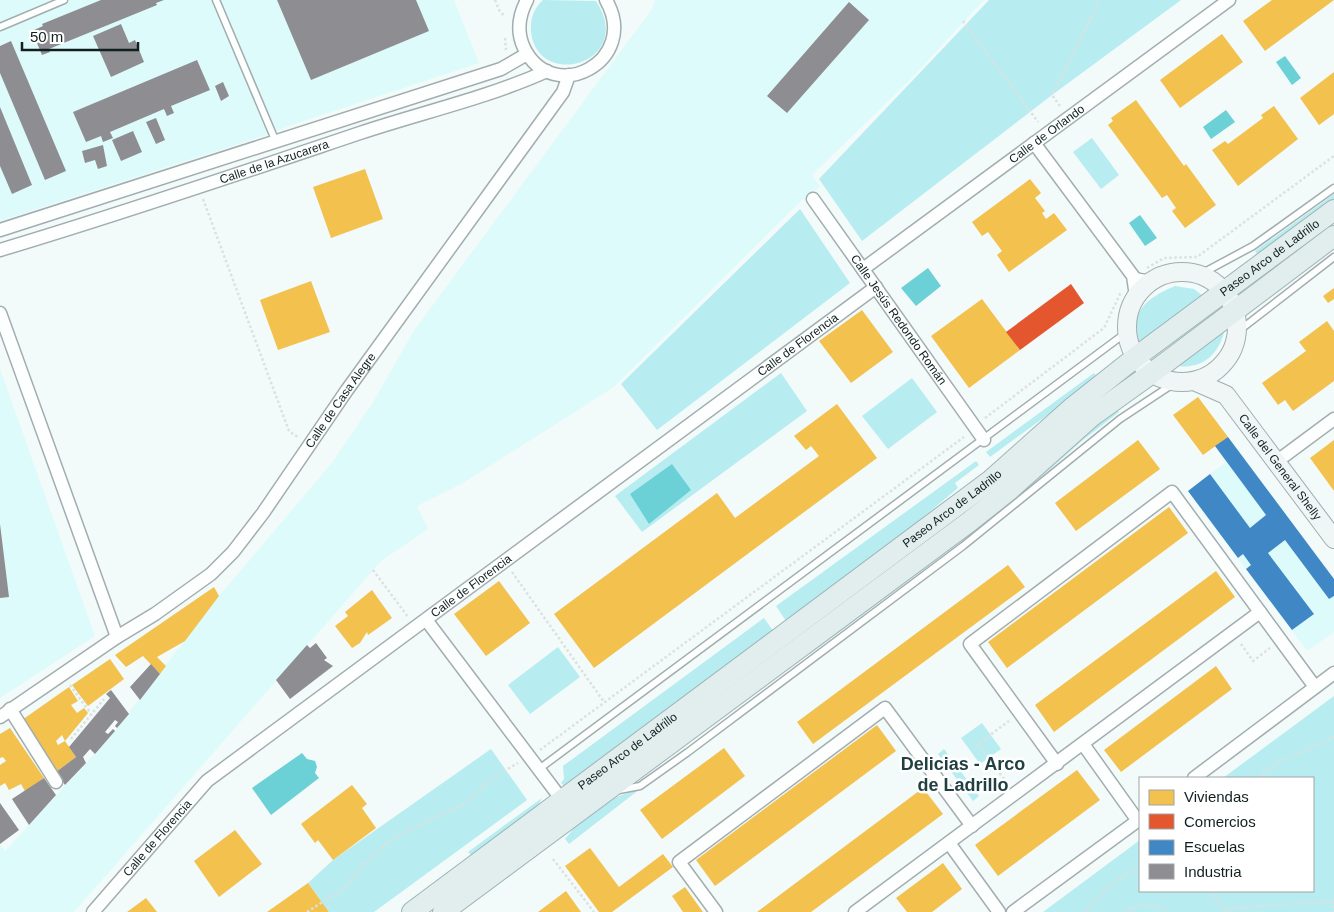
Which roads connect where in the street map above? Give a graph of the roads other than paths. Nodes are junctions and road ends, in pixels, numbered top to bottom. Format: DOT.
graph roads {
  1 [pos="64,0"];
  2 [pos="216,0"];
  3 [pos="527,0"];
  4 [pos="606,0"];
  5 [pos="1229,0"];
  6 [pos="0,27"];
  7 [pos="527,54"];
  8 [pos="547,71"];
  9 [pos="569,75"];
  10 [pos="276,142"];
  11 [pos="1034,143"];
  12 [pos="1334,188"];
  13 [pos="813,199"];
  14 [pos="1334,210"];
  15 [pos="0,230"];
  16 [pos="1334,236"];
  17 [pos="0,250"];
  18 [pos="1334,257"];
  19 [pos="863,269"];
  20 [pos="1198,275"];
  21 [pos="1141,286"];
  22 [pos="876,287"];
  23 [pos="1224,292"];
  24 [pos="1234,310"];
  25 [pos="0,313"];
  26 [pos="1127,332"];
  27 [pos="1236,333"];
  28 [pos="1136,356"];
  29 [pos="1226,360"];
  30 [pos="1152,373"];
  31 [pos="1194,381"];
  32 [pos="1176,382"];
  33 [pos="1226,395"];
  34 [pos="1334,419"];
  35 [pos="984,440"];
  36 [pos="1276,462"];
  37 [pos="1334,539"];
  38 [pos="1260,612"];
  39 [pos="427,621"];
  40 [pos="117,637"];
  41 [pos="1334,673"];
  42 [pos="1315,687"];
  43 [pos="5,713"];
  44 [pos="1084,744"];
  45 [pos="1057,764"];
  46 [pos="539,769"];
  47 [pos="1195,777"];
  48 [pos="56,782"];
  49 [pos="595,798"];
  50 [pos="562,800"];
  51 [pos="1139,820"];
  52 [pos="972,826"];
  53 [pos="949,843"];
  54 [pos="417,908"];
  55 [pos="454,910"];
  56 [pos="93,912"];
  57 [pos="716,912"];
  58 [pos="855,912"];
  59 [pos="999,912"];
  60 [pos="1013,912"];
  1 -- 6 [label="lane"];
  2 -- 10 [label="lane"];
  3 -- 7 [label="street"];
  4 -- 9 [label="street"];
  5 -- 11 [label="street, Calle de Orlando"];
  7 -- 8 [label="street"];
  7 -- 10 [label="street, Calle de la Azucarera"];
  8 -- 9 [label="street"];
  8 -- 17 [label="street, Calle de la Azucarera"];
  9 -- 40 [label="street, Calle de Casa Alegre"];
  10 -- 15 [label="street, Calle de la Azucarera"];
  11 -- 19 [label="street, Calle de Orlando"];
  11 -- 21 [label="street"];
  12 -- 20 [label="lane, Paseo Arco de Ladrillo"];
  13 -- 19 [label="street, Calle Jesús Redondo Román"];
  14 -- 23 [label="main road, Paseo Arco de Ladrillo"];
  16 -- 24 [label="main road, Paseo Arco de Ladrillo"];
  18 -- 27 [label="lane"];
  19 -- 22 [label="street, Calle Jesús Redondo Román"];
  20 -- 21 [label="street"];
  20 -- 23 [label="street"];
  21 -- 26 [label="street"];
  22 -- 35 [label="street, Calle Jesús Redondo Román"];
  22 -- 39 [label="street, Calle de Florencia"];
  23 -- 24 [label="street"];
  23 -- 28 [label="main road, Paseo Arco de Ladrillo"];
  24 -- 27 [label="street"];
  24 -- 30 [label="main road, Paseo Arco de Ladrillo"];
  25 -- 40 [label="street"];
  26 -- 28 [label="street"];
  26 -- 35 [label="lane"];
  27 -- 29 [label="street"];
  28 -- 30 [label="street"];
  28 -- 50 [label="main road, Paseo Arco de Ladrillo"];
  29 -- 31 [label="street"];
  29 -- 33 [label="street"];
  30 -- 32 [label="street"];
  30 -- 49 [label="main road, Paseo Arco de Ladrillo"];
  31 -- 32 [label="street"];
  31 -- 33 [label="street, Calle del General Shelly"];
  32 -- 49 [label="lane, Paseo Arco de Ladrillo"];
  33 -- 36 [label="street, Calle del General Shelly"];
  34 -- 36 [label="street"];
  35 -- 46 [label="lane"];
  36 -- 37 [label="street, Calle del General Shelly"];
  38 -- 42 [label="street"];
  38 -- 44 [label="street"];
  38 -- 45 [label="street"];
  39 -- 46 [label="street"];
  39 -- 56 [label="street, Calle de Florencia"];
  40 -- 43 [label="street, Calle de Casa Alegre"];
  41 -- 42 [label="street"];
  42 -- 47 [label="street"];
  43 -- 48 [label="street"];
  44 -- 45 [label="street"];
  44 -- 51 [label="street"];
  45 -- 52 [label="street"];
  46 -- 50 [label="street"];
  49 -- 50 [label="street, Paseo Arco de Ladrillo"];
  49 -- 55 [label="main road, Paseo Arco de Ladrillo"];
  50 -- 54 [label="main road, Paseo Arco de Ladrillo"];
  51 -- 60 [label="street"];
  52 -- 53 [label="street"];
  52 -- 57 [label="street"];
  53 -- 58 [label="street"];
  53 -- 59 [label="street"];
  54 -- 55 [label="street, Paseo Arco de Ladrillo"];
}
